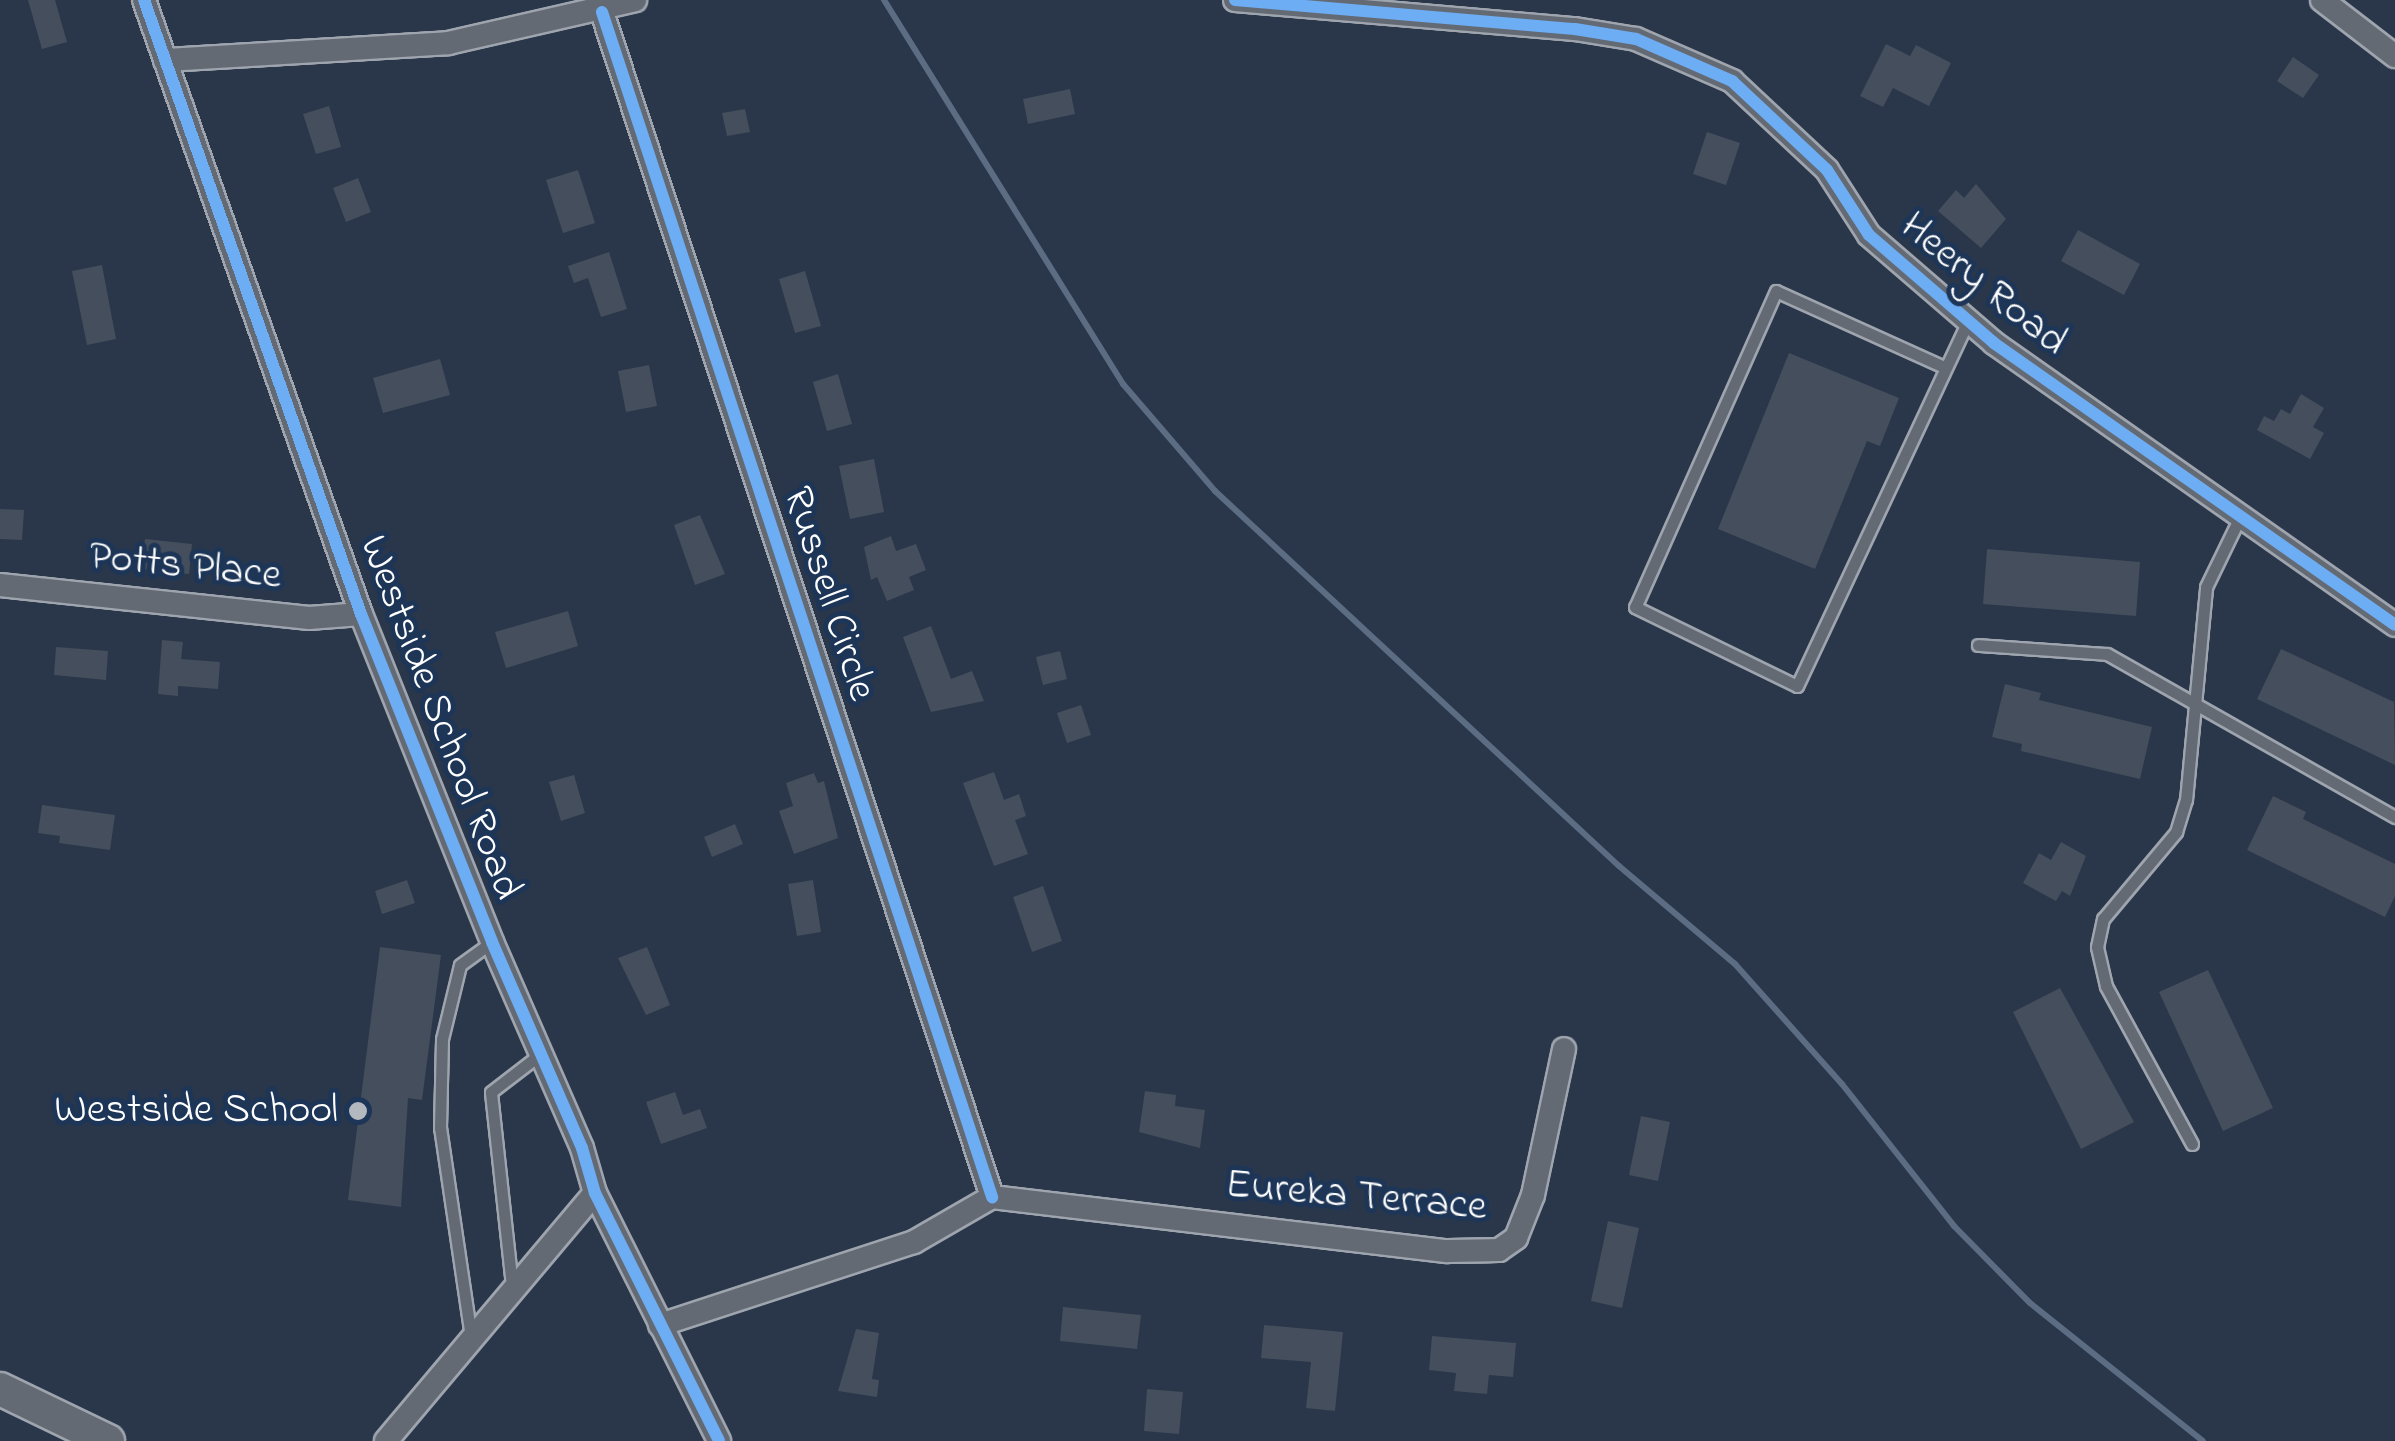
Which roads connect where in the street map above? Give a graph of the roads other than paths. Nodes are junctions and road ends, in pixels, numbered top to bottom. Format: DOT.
graph roads {
  1 [pos="144,0"];
  2 [pos="635,0"];
  3 [pos="1235,0"];
  4 [pos="2322,0"];
  5 [pos="600,6"];
  6 [pos="2395,56"];
  7 [pos="165,60"];
  8 [pos="1968,321"];
  9 [pos="1944,368"];
  10 [pos="2240,517"];
  11 [pos="0,585"];
  12 [pos="361,614"];
  13 [pos="2395,626"];
  14 [pos="1978,645"];
  15 [pos="2195,705"];
  16 [pos="2395,817"];
  17 [pos="492,942"];
  18 [pos="1564,1050"];
  19 [pos="539,1055"];
  20 [pos="2192,1144"];
  21 [pos="595,1193"];
  22 [pos="992,1197"];
  23 [pos="512,1292"];
  24 [pos="660,1324"];
  25 [pos="472,1340"];
  26 [pos="0,1389"];
  27 [pos="108,1441"];
  28 [pos="386,1441"];
  29 [pos="719,1441"];
  1 -- 7 [label="street, Westside School Road"];
  2 -- 5 [label="street"];
  3 -- 8 [label="street, Heery Road"];
  4 -- 6 [label="street"];
  5 -- 7 [label="street"];
  5 -- 22 [label="street, Russell Circle"];
  7 -- 12 [label="street, Westside School Road"];
  8 -- 9 [label="lane"];
  8 -- 10 [label="street, Heery Road"];
  9 -- 9 [label="lane"];
  10 -- 13 [label="street, Heery Road"];
  10 -- 15 [label="lane"];
  11 -- 12 [label="street, Potts Place"];
  12 -- 17 [label="street, Westside School Road"];
  14 -- 15 [label="lane"];
  15 -- 16 [label="lane"];
  15 -- 20 [label="lane"];
  17 -- 19 [label="street, Westside School Road"];
  17 -- 25 [label="lane"];
  18 -- 22 [label="street, Eureka Terrace"];
  19 -- 21 [label="street, Westside School Road"];
  19 -- 23 [label="lane"];
  21 -- 23 [label="street"];
  21 -- 24 [label="street, Westside School Road"];
  22 -- 24 [label="street"];
  23 -- 25 [label="street"];
  24 -- 29 [label="street, Westside School Road"];
  25 -- 28 [label="street"];
  26 -- 27 [label="street"];
}
